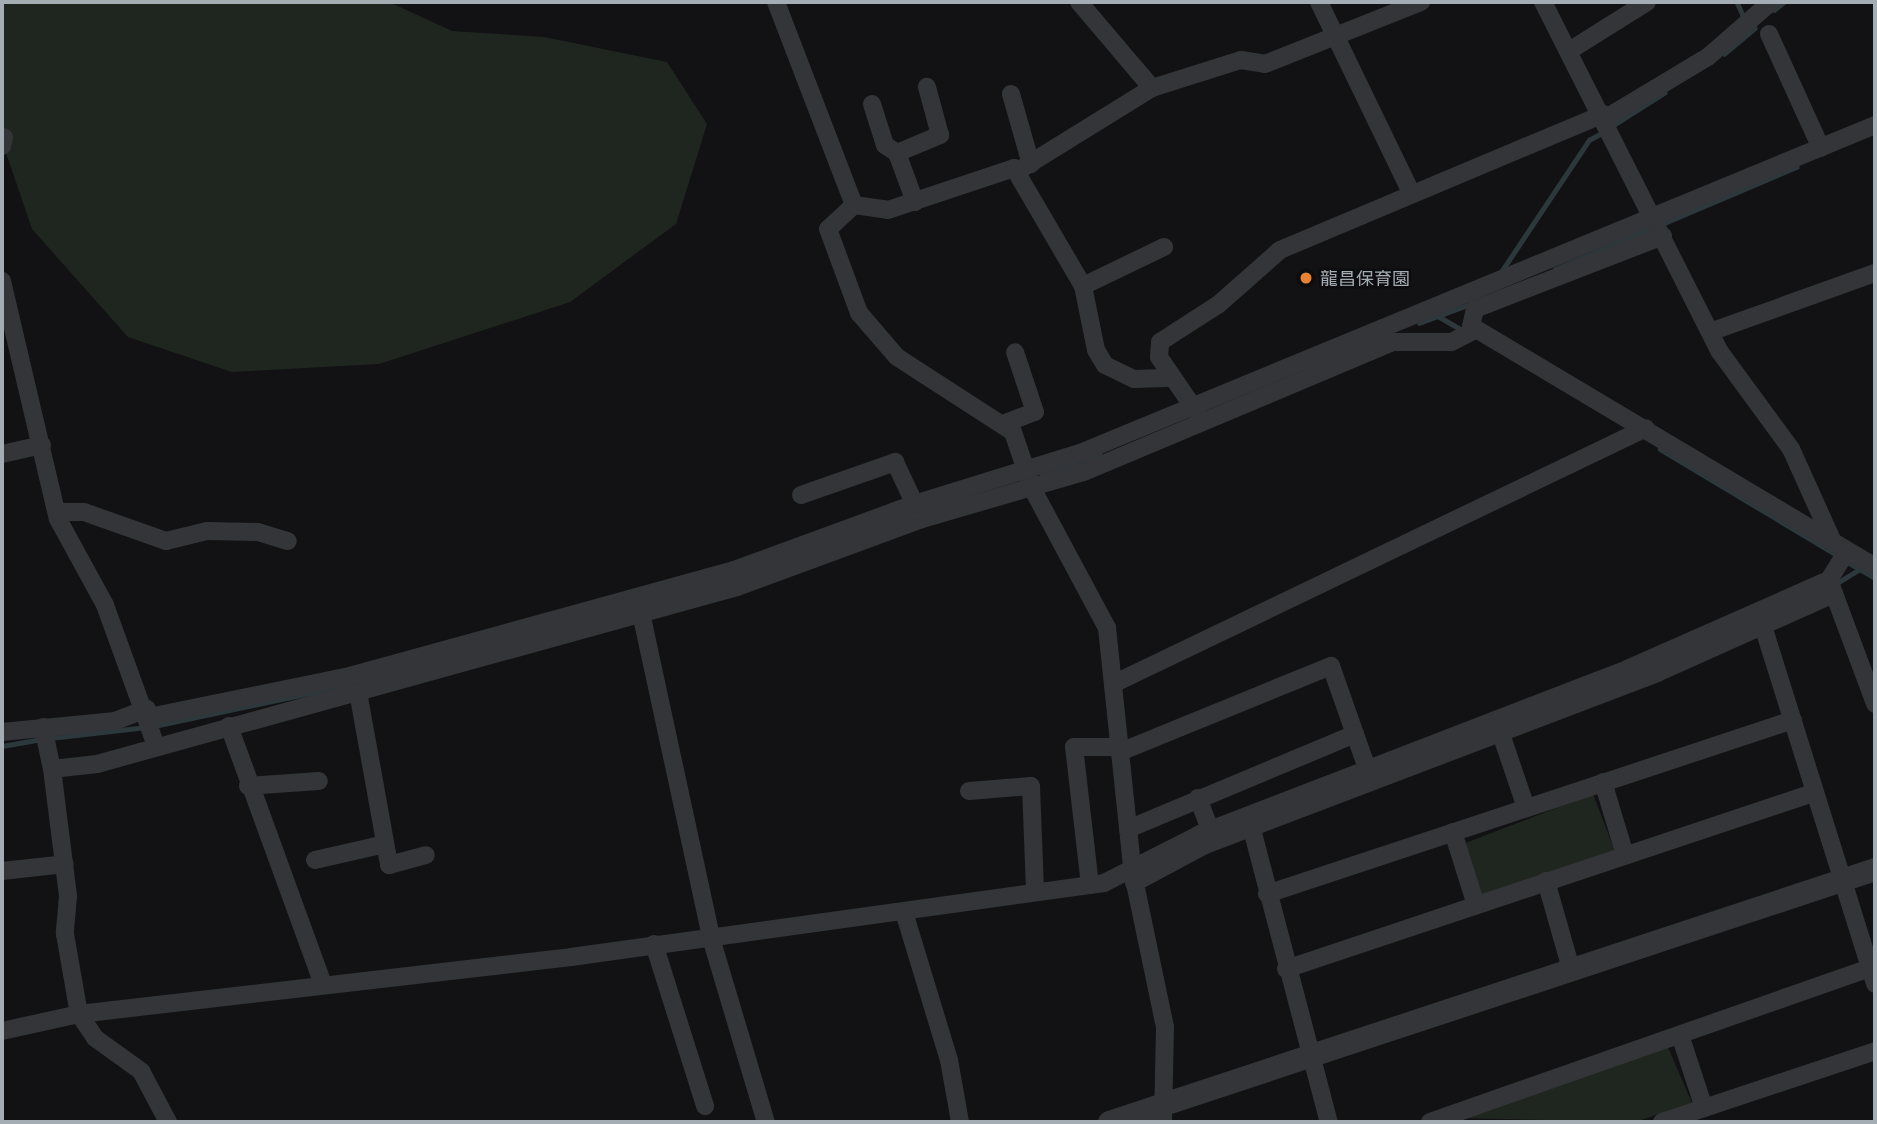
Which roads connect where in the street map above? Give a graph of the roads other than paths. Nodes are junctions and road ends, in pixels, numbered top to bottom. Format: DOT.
graph roads {
  1 [pos="776,2"];
  2 [pos="1079,2"];
  3 [pos="1319,2"];
  4 [pos="1421,2"];
  5 [pos="1542,2"];
  6 [pos="1647,2"];
  7 [pos="1771,2"];
  8 [pos="1769,34"];
  9 [pos="1337,38"];
  10 [pos="1569,51"];
  11 [pos="927,87"];
  12 [pos="1152,88"];
  13 [pos="1011,94"];
  14 [pos="872,104"];
  15 [pos="1608,122"];
  16 [pos="1875,125"];
  17 [pos="1821,148"];
  18 [pos="897,153"];
  19 [pos="1024,168"];
  20 [pos="1412,194"];
  21 [pos="915,202"];
  22 [pos="854,205"];
  23 [pos="1659,226"];
  24 [pos="1164,247"];
  25 [pos="1875,273"];
  26 [pos="2,281"];
  27 [pos="1083,286"];
  28 [pos="1472,301"];
  29 [pos="1710,332"];
  30 [pos="1471,333"];
  31 [pos="1015,352"];
  32 [pos="1172,379"];
  33 [pos="1197,412"];
  34 [pos="1003,425"];
  35 [pos="1639,432"];
  36 [pos="42,445"];
  37 [pos="2,454"];
  38 [pos="1029,479"];
  39 [pos="801,495"];
  40 [pos="918,511"];
  41 [pos="58,512"];
  42 [pos="1832,540"];
  43 [pos="288,541"];
  44 [pos="1844,556"];
  45 [pos="1875,567"];
  46 [pos="736,579"];
  47 [pos="1832,587"];
  48 [pos="641,613"];
  49 [pos="1763,626"];
  50 [pos="1113,684"];
  51 [pos="358,692"];
  52 [pos="1875,705"];
  53 [pos="1793,720"];
  54 [pos="151,725"];
  55 [pos="229,726"];
  56 [pos="1500,731"];
  57 [pos="2,733"];
  58 [pos="1355,734"];
  59 [pos="45,735"];
  60 [pos="1119,749"];
  61 [pos="1367,768"];
  62 [pos="52,769"];
  63 [pos="319,781"];
  64 [pos="1603,782"];
  65 [pos="248,786"];
  66 [pos="969,791"];
  67 [pos="1813,793"];
  68 [pos="1198,798"];
  69 [pos="1526,808"];
  70 [pos="1250,822"];
  71 [pos="1128,829"];
  72 [pos="1210,830"];
  73 [pos="1452,832"];
  74 [pos="385,844"];
  75 [pos="426,855"];
  76 [pos="1625,855"];
  77 [pos="315,860"];
  78 [pos="65,864"];
  79 [pos="1875,869"];
  80 [pos="2,871"];
  81 [pos="1133,877"];
  82 [pos="1843,880"];
  83 [pos="1546,881"];
  84 [pos="1090,885"];
  85 [pos="1035,892"];
  86 [pos="1267,894"];
  87 [pos="1476,905"];
  88 [pos="906,916"];
  89 [pos="713,942"];
  90 [pos="656,949"];
  91 [pos="1286,969"];
  92 [pos="1572,969"];
  93 [pos="1873,976"];
  94 [pos="321,981"];
  95 [pos="80,1018"];
  96 [pos="2,1031"];
  97 [pos="1680,1035"];
  98 [pos="1875,1051"];
  99 [pos="1307,1057"];
  100 [pos="705,1106"];
  101 [pos="1704,1108"];
  102 [pos="1164,1113"];
  103 [pos="168,1122"];
  104 [pos="766,1122"];
  105 [pos="960,1122"];
  106 [pos="1109,1122"];
  107 [pos="1329,1122"];
  108 [pos="1430,1122"];
  109 [pos="1662,1122"];
  1 -- 22 [label="street"];
  2 -- 12 [label="street"];
  3 -- 9 [label="street"];
  4 -- 9 [label="street"];
  5 -- 10 [label="street"];
  6 -- 10 [label="street"];
  7 -- 15 [label="street"];
  8 -- 17 [label="street"];
  9 -- 12 [label="street"];
  9 -- 20 [label="street"];
  10 -- 15 [label="street"];
  11 -- 18 [label="street"];
  12 -- 19 [label="street"];
  13 -- 19 [label="street"];
  14 -- 18 [label="street"];
  15 -- 20 [label="street"];
  15 -- 23 [label="street"];
  16 -- 17 [label="street"];
  17 -- 23 [label="street"];
  18 -- 21 [label="street"];
  19 -- 21 [label="street"];
  19 -- 27 [label="street"];
  20 -- 32 [label="street"];
  21 -- 22 [label="street"];
  22 -- 34 [label="street"];
  23 -- 28 [label="street"];
  23 -- 28 [label="street"];
  23 -- 29 [label="street"];
  24 -- 27 [label="street"];
  25 -- 29 [label="street"];
  26 -- 36 [label="street"];
  27 -- 32 [label="street"];
  28 -- 30 [label="street"];
  28 -- 33 [label="street"];
  29 -- 42 [label="street"];
  30 -- 33 [label="street"];
  30 -- 35 [label="street"];
  31 -- 34 [label="street"];
  32 -- 33 [label="street"];
  33 -- 38 [label="street"];
  34 -- 38 [label="street"];
  35 -- 42 [label="street"];
  35 -- 50 [label="street"];
  36 -- 37 [label="street"];
  36 -- 41 [label="street"];
  38 -- 40 [label="street"];
  38 -- 50 [label="street"];
  39 -- 40 [label="street"];
  40 -- 46 [label="street"];
  41 -- 43 [label="street"];
  41 -- 54 [label="street"];
  42 -- 44 [label="street"];
  44 -- 45 [label="street"];
  44 -- 47 [label="street"];
  46 -- 48 [label="street"];
  46 -- 54 [label="street"];
  47 -- 49 [label="street"];
  47 -- 52 [label="street"];
  47 -- 61 [label="street"];
  48 -- 51 [label="street"];
  48 -- 89 [label="street"];
  49 -- 53 [label="street"];
  49 -- 56 [label="street"];
  50 -- 60 [label="street"];
  51 -- 55 [label="street"];
  51 -- 74 [label="street"];
  53 -- 64 [label="street"];
  53 -- 67 [label="street"];
  54 -- 55 [label="street"];
  54 -- 59 [label="street"];
  54 -- 62 [label="street"];
  55 -- 65 [label="street"];
  56 -- 69 [label="street"];
  56 -- 70 [label="street"];
  57 -- 59 [label="street"];
  58 -- 60 [label="street"];
  58 -- 61 [label="street"];
  58 -- 68 [label="street"];
  59 -- 62 [label="street"];
  60 -- 71 [label="street"];
  60 -- 84 [label="street"];
  61 -- 70 [label="street"];
  62 -- 78 [label="street"];
  63 -- 65 [label="street"];
  64 -- 69 [label="street"];
  64 -- 76 [label="street"];
  65 -- 94 [label="street"];
  66 -- 85 [label="street"];
  67 -- 76 [label="street"];
  67 -- 82 [label="street"];
  68 -- 71 [label="street"];
  68 -- 72 [label="street"];
  69 -- 73 [label="street"];
  70 -- 72 [label="street"];
  70 -- 81 [label="street"];
  70 -- 86 [label="street"];
  71 -- 81 [label="street"];
  72 -- 81 [label="street"];
  73 -- 86 [label="street"];
  73 -- 87 [label="street"];
  74 -- 75 [label="street"];
  74 -- 77 [label="street"];
  76 -- 83 [label="street"];
  78 -- 80 [label="street"];
  78 -- 95 [label="street"];
  79 -- 82 [label="street"];
  81 -- 84 [label="street"];
  81 -- 102 [label="street"];
  82 -- 92 [label="street"];
  82 -- 93 [label="street"];
  83 -- 87 [label="street"];
  83 -- 92 [label="street"];
  84 -- 85 [label="street"];
  85 -- 88 [label="street"];
  86 -- 91 [label="street"];
  87 -- 91 [label="street"];
  88 -- 89 [label="street"];
  88 -- 105 [label="street"];
  89 -- 90 [label="street"];
  89 -- 104 [label="street"];
  90 -- 94 [label="street"];
  90 -- 100 [label="street"];
  91 -- 99 [label="street"];
  92 -- 99 [label="street"];
  93 -- 97 [label="street"];
  94 -- 95 [label="street"];
  95 -- 96 [label="street"];
  95 -- 103 [label="street"];
  97 -- 101 [label="street"];
  97 -- 108 [label="street"];
  98 -- 101 [label="street"];
  99 -- 102 [label="street"];
  99 -- 107 [label="street"];
  101 -- 109 [label="street"];
  102 -- 106 [label="street"];
}
